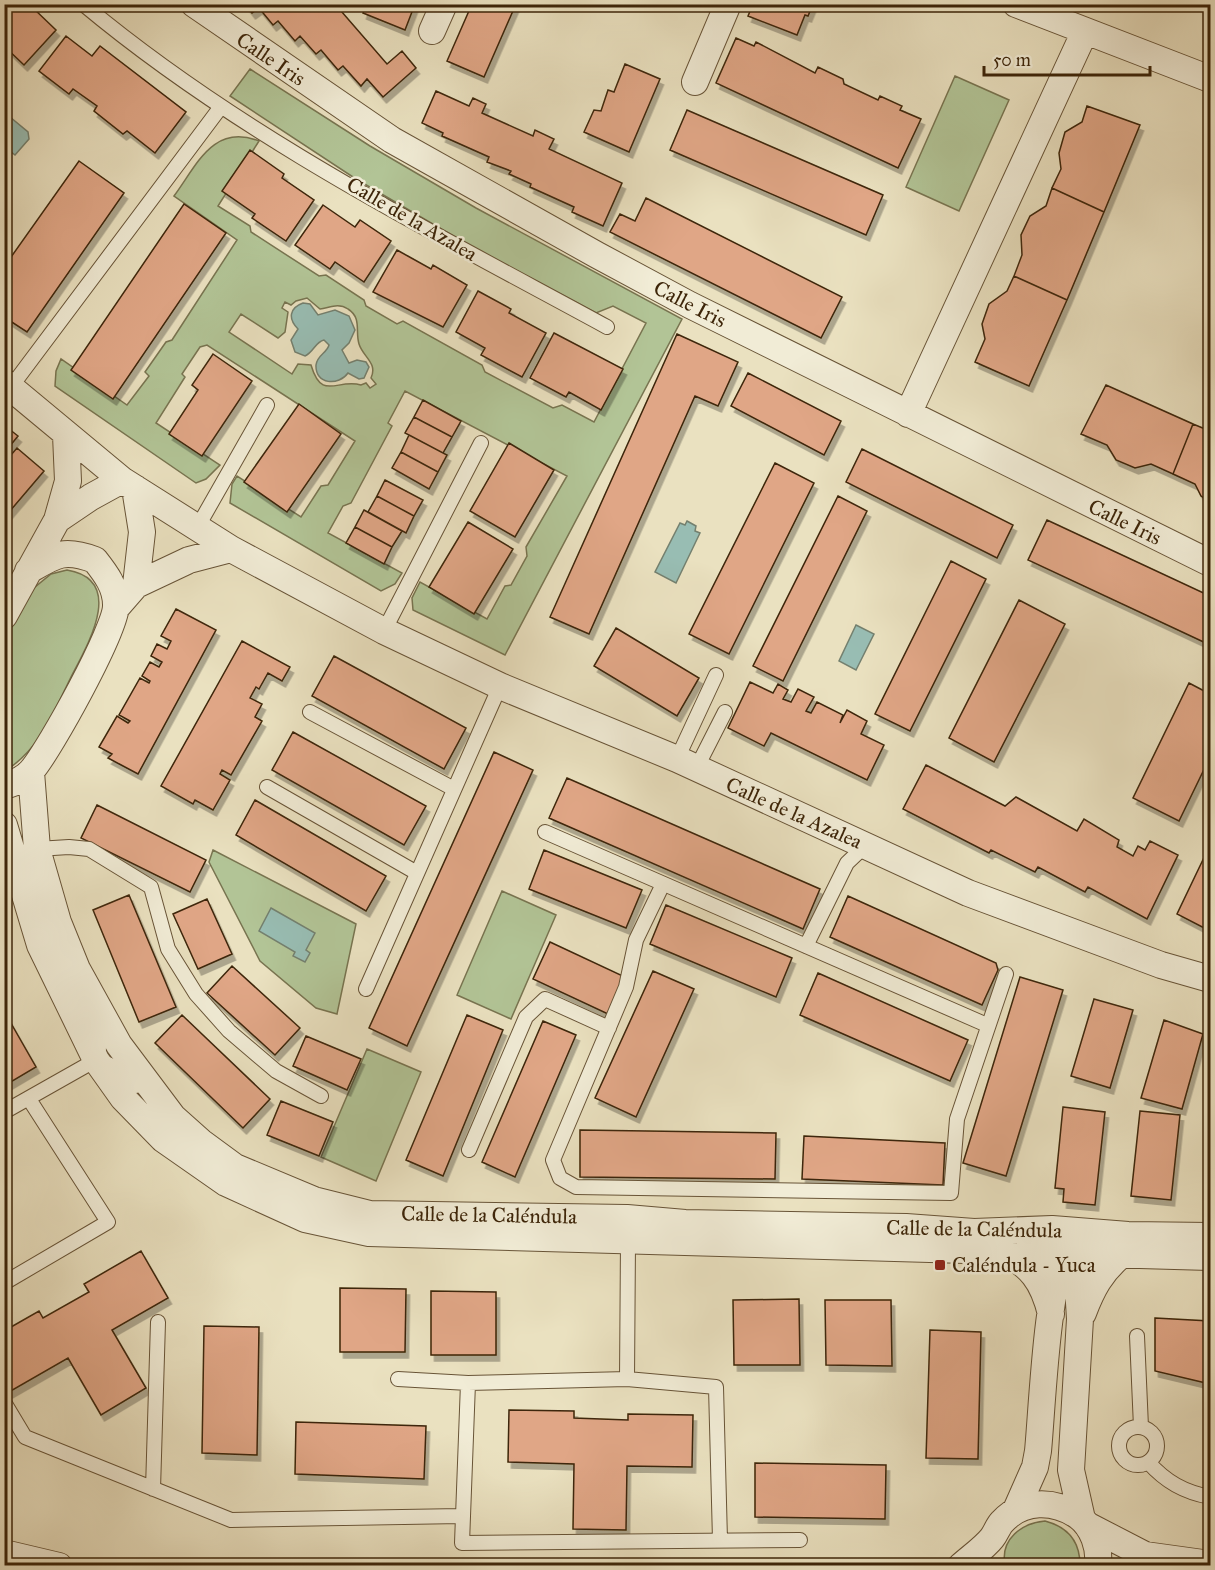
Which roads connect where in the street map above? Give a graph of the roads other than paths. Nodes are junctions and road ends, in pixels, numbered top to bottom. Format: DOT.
graph roads {
  1 [pos="82,4"];
  2 [pos="194,4"];
  3 [pos="444,4"];
  4 [pos="728,4"];
  5 [pos="1016,4"];
  6 [pos="432,31"];
  7 [pos="1085,31"];
  8 [pos="1210,79"];
  9 [pos="695,82"];
  10 [pos="220,108"];
  11 [pos="607,327"];
  12 [pos="8,385"];
  13 [pos="267,405"];
  14 [pos="908,414"];
  15 [pos="66,435"];
  16 [pos="481,443"];
  17 [pos="128,484"];
  18 [pos="57,520"];
  19 [pos="197,528"];
  20 [pos="231,549"];
  21 [pos="1210,563"];
  22 [pos="28,571"];
  23 [pos="136,585"];
  24 [pos="116,608"];
  25 [pos="4,616"];
  26 [pos="384,631"];
  27 [pos="716,675"];
  28 [pos="500,686"];
  29 [pos="310,712"];
  30 [pos="725,712"];
  31 [pos="687,764"];
  32 [pos="31,772"];
  33 [pos="4,786"];
  34 [pos="267,787"];
  35 [pos="454,789"];
  36 [pos="4,825"];
  37 [pos="545,832"];
  38 [pos="866,845"];
  39 [pos="37,849"];
  40 [pos="417,873"];
  41 [pos="663,884"];
  42 [pos="58,922"];
  43 [pos="806,946"];
  44 [pos="1006,974"];
  45 [pos="1210,979"];
  46 [pos="366,989"];
  47 [pos="987,1025"];
  48 [pos="609,1028"];
  49 [pos="96,1060"];
  50 [pos="321,1096"];
  51 [pos="29,1100"];
  52 [pos="4,1112"];
  53 [pos="173,1117"];
  54 [pos="469,1150"];
  55 [pos="530,1216"];
  56 [pos="685,1223"];
  57 [pos="1210,1236"];
  58 [pos="1000,1241"];
  59 [pos="628,1242"];
  60 [pos="1124,1245"];
  61 [pos="1067,1251"];
  62 [pos="1210,1257"];
  63 [pos="4,1283"];
  64 [pos="1051,1315"];
  65 [pos="1080,1319"];
  66 [pos="158,1322"];
  67 [pos="1137,1336"];
  68 [pos="398,1379"];
  69 [pos="627,1379"];
  70 [pos="468,1383"];
  71 [pos="4,1402"];
  72 [pos="1141,1427"];
  73 [pos="1148,1462"];
  74 [pos="153,1489"];
  75 [pos="1210,1497"];
  76 [pos="1016,1510"];
  77 [pos="461,1516"];
  78 [pos="1084,1522"];
  79 [pos="992,1538"];
  80 [pos="800,1539"];
  81 [pos="720,1540"];
  82 [pos="4,1553"];
  83 [pos="1210,1564"];
  84 [pos="59,1566"];
  85 [pos="961,1566"];
  86 [pos="989,1566"];
  87 [pos="1098,1566"];
  1 -- 10 [label="lane, Calle de la Azalea"];
  2 -- 14 [label="street, Calle Iris"];
  3 -- 6 [label="street"];
  4 -- 9 [label="street"];
  5 -- 7 [label="street"];
  7 -- 8 [label="street"];
  7 -- 14 [label="street"];
  10 -- 11 [label="lane, Calle de la Azalea"];
  10 -- 12 [label="lane, Calle de la Azalea"];
  12 -- 15 [label="street, Calle de la Azalea"];
  13 -- 19 [label="lane"];
  14 -- 21 [label="street, Calle Iris"];
  15 -- 17 [label="street, Calle de la Azalea"];
  15 -- 18 [label="street"];
  16 -- 26 [label="lane"];
  17 -- 18 [label="street"];
  17 -- 19 [label="street, Calle de la Azalea"];
  17 -- 23 [label="street"];
  18 -- 22 [label="street"];
  19 -- 20 [label="street, Calle de la Azalea"];
  20 -- 23 [label="street"];
  20 -- 26 [label="street, Calle de la Azalea"];
  22 -- 24 [label="street"];
  22 -- 25 [label="street"];
  23 -- 24 [label="street"];
  24 -- 32 [label="street"];
  26 -- 28 [label="street, Calle de la Azalea"];
  27 -- 31 [label="lane"];
  28 -- 31 [label="street, Calle de la Azalea"];
  28 -- 35 [label="lane"];
  29 -- 35 [label="lane"];
  30 -- 31 [label="lane"];
  31 -- 38 [label="street, Calle de la Azalea"];
  32 -- 33 [label="street"];
  32 -- 39 [label="street, Calle de la Caléndula"];
  34 -- 40 [label="lane"];
  35 -- 40 [label="lane"];
  36 -- 49 [label="street, Calle de la Caléndula"];
  37 -- 41 [label="lane"];
  38 -- 43 [label="lane"];
  38 -- 45 [label="street, Calle de la Azalea"];
  39 -- 42 [label="street, Calle de la Caléndula"];
  39 -- 50 [label="lane"];
  40 -- 46 [label="lane"];
  41 -- 43 [label="lane"];
  41 -- 48 [label="lane"];
  42 -- 49 [label="lane"];
  42 -- 53 [label="street, Calle de la Caléndula"];
  43 -- 47 [label="lane"];
  44 -- 47 [label="lane"];
  47 -- 48 [label="lane"];
  48 -- 54 [label="lane"];
  49 -- 51 [label="lane"];
  49 -- 53 [label="lane"];
  49 -- 59 [label="street, Calle de la Caléndula"];
  51 -- 52 [label="lane"];
  51 -- 63 [label="lane"];
  53 -- 55 [label="street, Calle de la Caléndula"];
  55 -- 56 [label="street, Calle de la Caléndula"];
  55 -- 59 [label="lane"];
  56 -- 58 [label="street, Calle de la Caléndula"];
  56 -- 59 [label="lane"];
  57 -- 60 [label="street, Calle de la Caléndula"];
  58 -- 59 [label="street, Calle de la Caléndula"];
  58 -- 60 [label="street, Calle de la Caléndula"];
  58 -- 61 [label="street, Calle de la Caléndula"];
  58 -- 64 [label="street"];
  59 -- 69 [label="lane"];
  60 -- 61 [label="street"];
  60 -- 62 [label="street, Calle de la Caléndula"];
  60 -- 65 [label="street"];
  61 -- 64 [label="street"];
  61 -- 65 [label="street"];
  64 -- 76 [label="street"];
  65 -- 78 [label="street"];
  66 -- 74 [label="lane"];
  67 -- 72 [label="lane"];
  68 -- 70 [label="lane"];
  69 -- 70 [label="lane"];
  69 -- 81 [label="lane"];
  70 -- 77 [label="lane"];
  71 -- 74 [label="lane"];
  72 -- 73 [label="lane"];
  72 -- 73 [label="lane"];
  73 -- 75 [label="lane"];
  74 -- 77 [label="lane"];
  76 -- 78 [label="street"];
  76 -- 79 [label="street"];
  77 -- 81 [label="lane"];
  78 -- 83 [label="street"];
  78 -- 87 [label="street"];
  79 -- 85 [label="street"];
  79 -- 86 [label="street"];
  80 -- 81 [label="lane"];
  82 -- 84 [label="street"];
}
